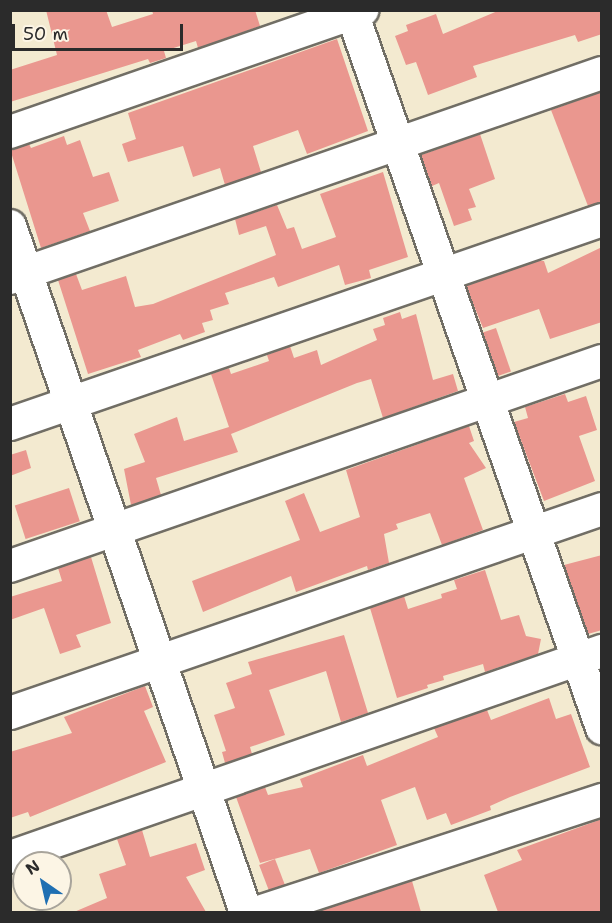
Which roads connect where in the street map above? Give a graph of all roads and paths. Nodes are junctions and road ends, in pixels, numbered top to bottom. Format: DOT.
graph roads {
  1 [pos="355,12"];
  2 [pos="602,73"];
  3 [pos="10,132"];
  4 [pos="398,144"];
  5 [pos="602,220"];
  6 [pos="10,226"];
  7 [pos="444,274"];
  8 [pos="18,275"];
  9 [pos="602,361"];
  10 [pos="488,401"];
  11 [pos="71,403"];
  12 [pos="10,424"];
  13 [pos="602,509"];
  14 [pos="116,532"];
  15 [pos="535,532"];
  16 [pos="10,566"];
  17 [pos="590,655"];
  18 [pos="160,662"];
  19 [pos="10,713"];
  20 [pos="602,728"];
  21 [pos="204,790"];
  22 [pos="602,800"];
  23 [pos="10,857"];
  24 [pos="246,912"];
  25 [pos="259,912"];
  1 -- 3 [label="street"];
  1 -- 4 [label="street"];
  2 -- 4 [label="street"];
  4 -- 7 [label="street"];
  4 -- 8 [label="street"];
  5 -- 7 [label="street"];
  6 -- 8 [label="street"];
  7 -- 10 [label="street"];
  7 -- 11 [label="street"];
  8 -- 11 [label="street"];
  9 -- 10 [label="street"];
  10 -- 14 [label="street"];
  10 -- 15 [label="street"];
  11 -- 12 [label="street"];
  11 -- 14 [label="street"];
  13 -- 15 [label="street"];
  14 -- 16 [label="street"];
  14 -- 18 [label="street"];
  15 -- 17 [label="street"];
  15 -- 18 [label="street"];
  17 -- 20 [label="street"];
  17 -- 21 [label="street"];
  18 -- 19 [label="street"];
  18 -- 21 [label="street"];
  21 -- 23 [label="street"];
  21 -- 24 [label="street"];
  22 -- 25 [label="street"];
}
